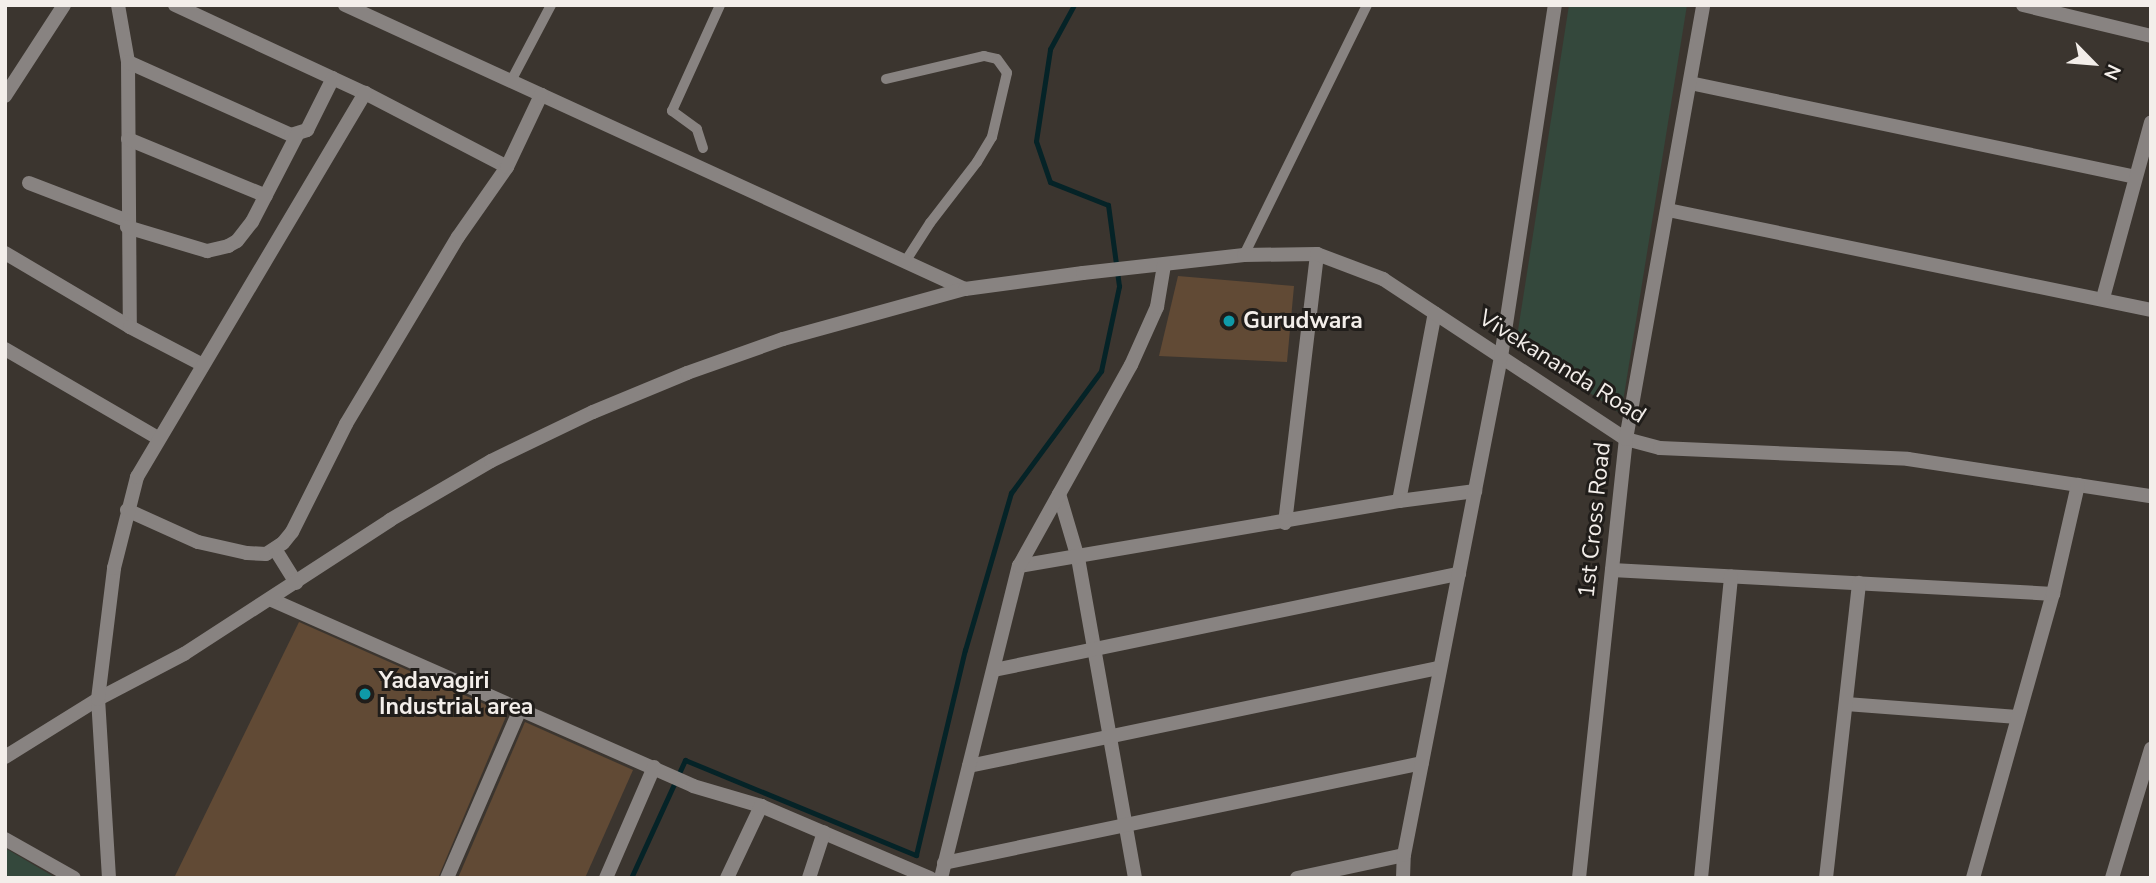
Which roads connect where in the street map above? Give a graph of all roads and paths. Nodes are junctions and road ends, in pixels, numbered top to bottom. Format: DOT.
graph roads {
  1 [pos="64,5"];
  2 [pos="118,5"];
  3 [pos="175,5"];
  4 [pos="345,5"];
  5 [pos="551,5"];
  6 [pos="720,5"];
  7 [pos="1367,5"];
  8 [pos="1555,5"];
  9 [pos="1703,5"];
  10 [pos="2024,5"];
  11 [pos="2151,36"];
  12 [pos="128,62"];
  13 [pos="332,78"];
  14 [pos="886,79"];
  15 [pos="511,81"];
  16 [pos="1689,83"];
  17 [pos="365,93"];
  18 [pos="541,94"];
  19 [pos="5,96"];
  20 [pos="2151,122"];
  21 [pos="298,135"];
  22 [pos="128,139"];
  23 [pos="703,148"];
  24 [pos="507,167"];
  25 [pos="2135,177"];
  26 [pos="29,183"];
  27 [pos="267,196"];
  28 [pos="1668,209"];
  29 [pos="127,224"];
  30 [pos="5,253"];
  31 [pos="1317,254"];
  32 [pos="1244,255"];
  33 [pos="905,262"];
  34 [pos="1164,265"];
  35 [pos="965,289"];
  36 [pos="2103,298"];
  37 [pos="2151,310"];
  38 [pos="1435,313"];
  39 [pos="130,327"];
  40 [pos="5,349"];
  41 [pos="1501,357"];
  42 [pos="203,365"];
  43 [pos="158,438"];
  44 [pos="1626,439"];
  45 [pos="2078,485"];
  46 [pos="1475,491"];
  47 [pos="1059,494"];
  48 [pos="2151,496"];
  49 [pos="1399,501"];
  50 [pos="127,510"];
  51 [pos="1285,523"];
  52 [pos="275,548"];
  53 [pos="1078,558"];
  54 [pos="1019,566"];
  55 [pos="1612,570"];
  56 [pos="1459,574"];
  57 [pos="1731,576"];
  58 [pos="296,583"];
  59 [pos="1859,583"];
  60 [pos="2053,594"];
  61 [pos="272,600"];
  62 [pos="1093,649"];
  63 [pos="1440,668"];
  64 [pos="994,670"];
  65 [pos="99,699"];
  66 [pos="1846,704"];
  67 [pos="520,709"];
  68 [pos="2018,717"];
  69 [pos="1108,737"];
  70 [pos="2151,749"];
  71 [pos="5,757"];
  72 [pos="1422,763"];
  73 [pos="969,766"];
  74 [pos="658,769"];
  75 [pos="761,806"];
  76 [pos="1125,825"];
  77 [pos="824,832"];
  78 [pos="5,839"];
  79 [pos="1404,855"];
  80 [pos="944,863"];
  81 [pos="74,878"];
  82 [pos="109,878"];
  83 [pos="447,878"];
  84 [pos="606,878"];
  85 [pos="727,878"];
  86 [pos="809,878"];
  87 [pos="930,878"];
  88 [pos="941,878"];
  89 [pos="1135,878"];
  90 [pos="1297,878"];
  91 [pos="1403,878"];
  92 [pos="1579,878"];
  93 [pos="1702,878"];
  94 [pos="1826,878"];
  95 [pos="1973,878"];
  96 [pos="2112,878"];
  1 -- 19 [label="street"];
  2 -- 12 [label="street"];
  3 -- 13 [label="street"];
  4 -- 15 [label="street"];
  5 -- 15 [label="lane"];
  6 -- 23 [label="lane"];
  7 -- 32 [label="lane"];
  8 -- 41 [label="street"];
  9 -- 16 [label="street, 1st Cross Road"];
  10 -- 11 [label="street"];
  12 -- 21 [label="street"];
  12 -- 22 [label="street"];
  13 -- 17 [label="street"];
  13 -- 21 [label="street"];
  14 -- 33 [label="lane"];
  15 -- 18 [label="street"];
  16 -- 25 [label="street"];
  16 -- 28 [label="street, 1st Cross Road"];
  17 -- 24 [label="street"];
  17 -- 42 [label="street"];
  18 -- 24 [label="street"];
  18 -- 33 [label="street"];
  20 -- 25 [label="street"];
  21 -- 27 [label="street"];
  22 -- 27 [label="street"];
  22 -- 29 [label="street"];
  24 -- 52 [label="street"];
  25 -- 36 [label="street"];
  26 -- 29 [label="street"];
  27 -- 29 [label="street"];
  28 -- 36 [label="street"];
  28 -- 44 [label="street, 1st Cross Road"];
  29 -- 39 [label="street"];
  30 -- 39 [label="street"];
  31 -- 32 [label="street, Vivekananda Road"];
  31 -- 38 [label="street, Vivekananda Road"];
  31 -- 51 [label="street"];
  32 -- 34 [label="street, Vivekananda Road"];
  33 -- 35 [label="street"];
  34 -- 35 [label="street, Vivekananda Road"];
  34 -- 47 [label="street"];
  35 -- 58 [label="street, Vivekananda Road"];
  36 -- 37 [label="street"];
  38 -- 41 [label="street, Vivekananda Road"];
  38 -- 49 [label="street"];
  39 -- 42 [label="street"];
  40 -- 43 [label="street"];
  41 -- 44 [label="street, Vivekananda Road"];
  41 -- 46 [label="street"];
  42 -- 43 [label="street"];
  43 -- 50 [label="street"];
  44 -- 45 [label="street, Vivekananda Road"];
  44 -- 55 [label="street, 1st Cross Road"];
  45 -- 48 [label="street, Vivekananda Road"];
  45 -- 60 [label="street"];
  46 -- 49 [label="street"];
  46 -- 56 [label="street"];
  47 -- 53 [label="street"];
  47 -- 54 [label="street"];
  49 -- 51 [label="street"];
  50 -- 52 [label="street"];
  50 -- 65 [label="street"];
  51 -- 53 [label="street"];
  52 -- 58 [label="street"];
  53 -- 54 [label="street"];
  53 -- 62 [label="street"];
  54 -- 64 [label="street"];
  55 -- 57 [label="street"];
  55 -- 92 [label="street, 1st Cross Road"];
  56 -- 62 [label="street"];
  56 -- 63 [label="street"];
  57 -- 59 [label="street"];
  57 -- 93 [label="street"];
  58 -- 61 [label="street, Vivekananda Road"];
  59 -- 60 [label="street"];
  59 -- 66 [label="street"];
  60 -- 68 [label="street"];
  61 -- 65 [label="street, Vivekananda Road"];
  61 -- 67 [label="street"];
  62 -- 64 [label="street"];
  62 -- 69 [label="street"];
  63 -- 69 [label="street"];
  63 -- 72 [label="street"];
  64 -- 73 [label="street"];
  65 -- 71 [label="street, Vivekananda Road"];
  65 -- 82 [label="street"];
  66 -- 68 [label="street"];
  66 -- 94 [label="street"];
  67 -- 74 [label="street"];
  67 -- 83 [label="street"];
  68 -- 95 [label="street"];
  69 -- 73 [label="street"];
  69 -- 76 [label="street"];
  70 -- 96 [label="street"];
  72 -- 76 [label="street"];
  72 -- 79 [label="street"];
  73 -- 80 [label="street"];
  74 -- 75 [label="street"];
  74 -- 84 [label="street"];
  75 -- 77 [label="street"];
  75 -- 85 [label="street"];
  76 -- 80 [label="street"];
  76 -- 89 [label="street"];
  77 -- 86 [label="street"];
  77 -- 87 [label="street"];
  78 -- 81 [label="street"];
  79 -- 90 [label="street"];
  79 -- 91 [label="street"];
  80 -- 88 [label="street"];
}
